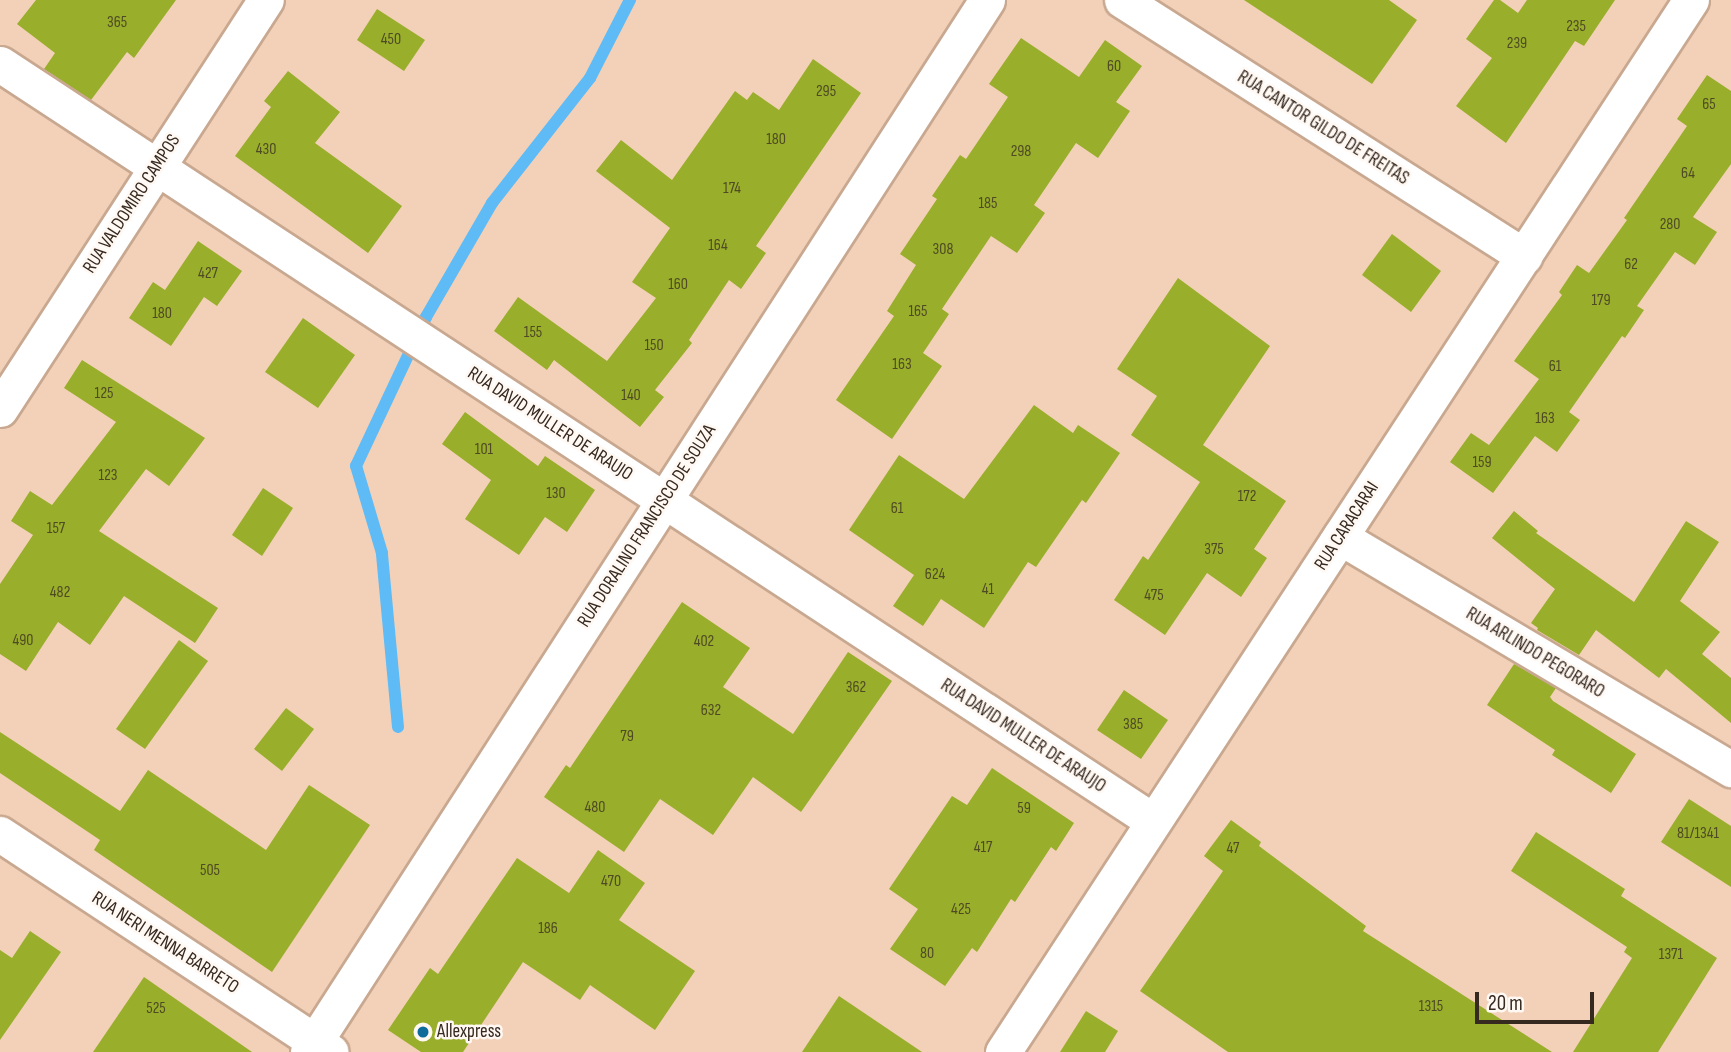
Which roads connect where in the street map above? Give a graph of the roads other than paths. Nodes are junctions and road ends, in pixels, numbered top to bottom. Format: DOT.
graph roads {
  1 [pos="266,0"];
  2 [pos="987,0"];
  3 [pos="1122,0"];
  4 [pos="1691,0"];
  5 [pos="0,64"];
  6 [pos="156,166"];
  7 [pos="1524,256"];
  8 [pos="0,409"];
  9 [pos="664,500"];
  10 [pos="1340,537"];
  11 [pos="1731,769"];
  12 [pos="1153,821"];
  13 [pos="0,834"];
  14 [pos="318,1048"];
  15 [pos="1003,1052"];
  1 -- 6 [label="street, RUA VALDOMIRO CAMPOS"];
  2 -- 9 [label="street, RUA DORALINO FRANCISCO DE SOUZA"];
  3 -- 7 [label="street, RUA CANTOR GILDO DE FREITAS"];
  4 -- 7 [label="street, RUA CARACARAI"];
  5 -- 6 [label="street, RUA DAVID MULLER DE ARAUJO"];
  6 -- 8 [label="street, RUA VALDOMIRO CAMPOS"];
  6 -- 9 [label="street, RUA DAVID MULLER DE ARAUJO"];
  7 -- 10 [label="street, RUA CARACARAI"];
  9 -- 12 [label="street, RUA DAVID MULLER DE ARAUJO"];
  9 -- 14 [label="street, RUA DORALINO FRANCISCO DE SOUZA"];
  10 -- 11 [label="street, RUA ARLINDO PEGORARO"];
  10 -- 12 [label="street, RUA CARACARAI"];
  12 -- 15 [label="street, RUA CARACARAI"];
  13 -- 14 [label="street, RUA NERI MENNA BARRETO"];
}
